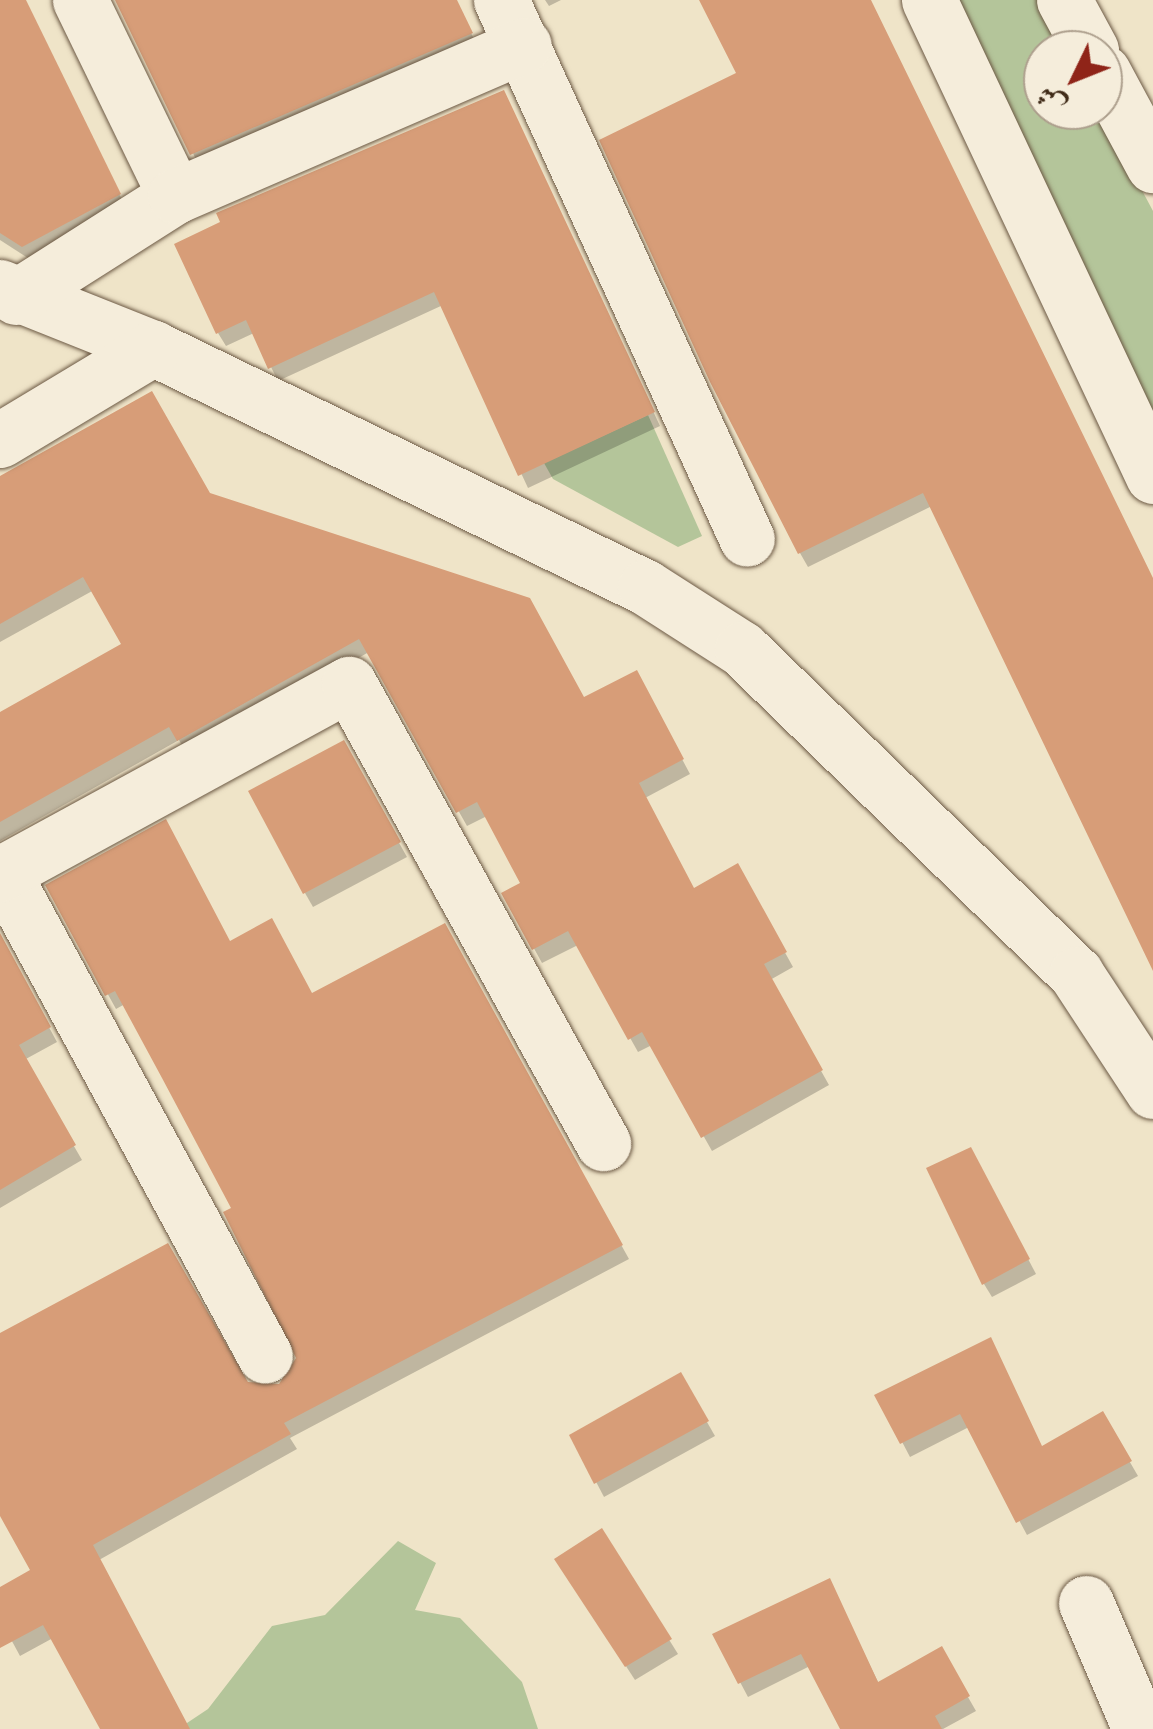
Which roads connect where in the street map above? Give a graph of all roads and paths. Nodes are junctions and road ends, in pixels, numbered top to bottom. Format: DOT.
graph roads {
  1 [pos="80,0"];
  2 [pos="929,0"];
  3 [pos="1064,0"];
  4 [pos="513,22"];
  5 [pos="1080,30"];
  6 [pos="1123,109"];
  7 [pos="1153,165"];
  8 [pos="176,196"];
  9 [pos="8,292"];
  10 [pos="153,348"];
  11 [pos="0,440"];
  12 [pos="1153,476"];
  13 [pos="748,539"];
  14 [pos="1,874"];
  15 [pos="1153,1091"];
  16 [pos="602,1143"];
  17 [pos="265,1356"];
  18 [pos="1086,1604"];
  19 [pos="1140,1729"];
  1 -- 8 [label="street"];
  2 -- 12 [label="street"];
  3 -- 5 [label="street"];
  4 -- 8 [label="street"];
  4 -- 13 [label="street"];
  6 -- 7 [label="street"];
  8 -- 9 [label="street"];
  9 -- 10 [label="street"];
  10 -- 11 [label="street"];
  10 -- 15 [label="street"];
  14 -- 16 [label="street"];
  14 -- 17 [label="street"];
  18 -- 19 [label="street"];
}
